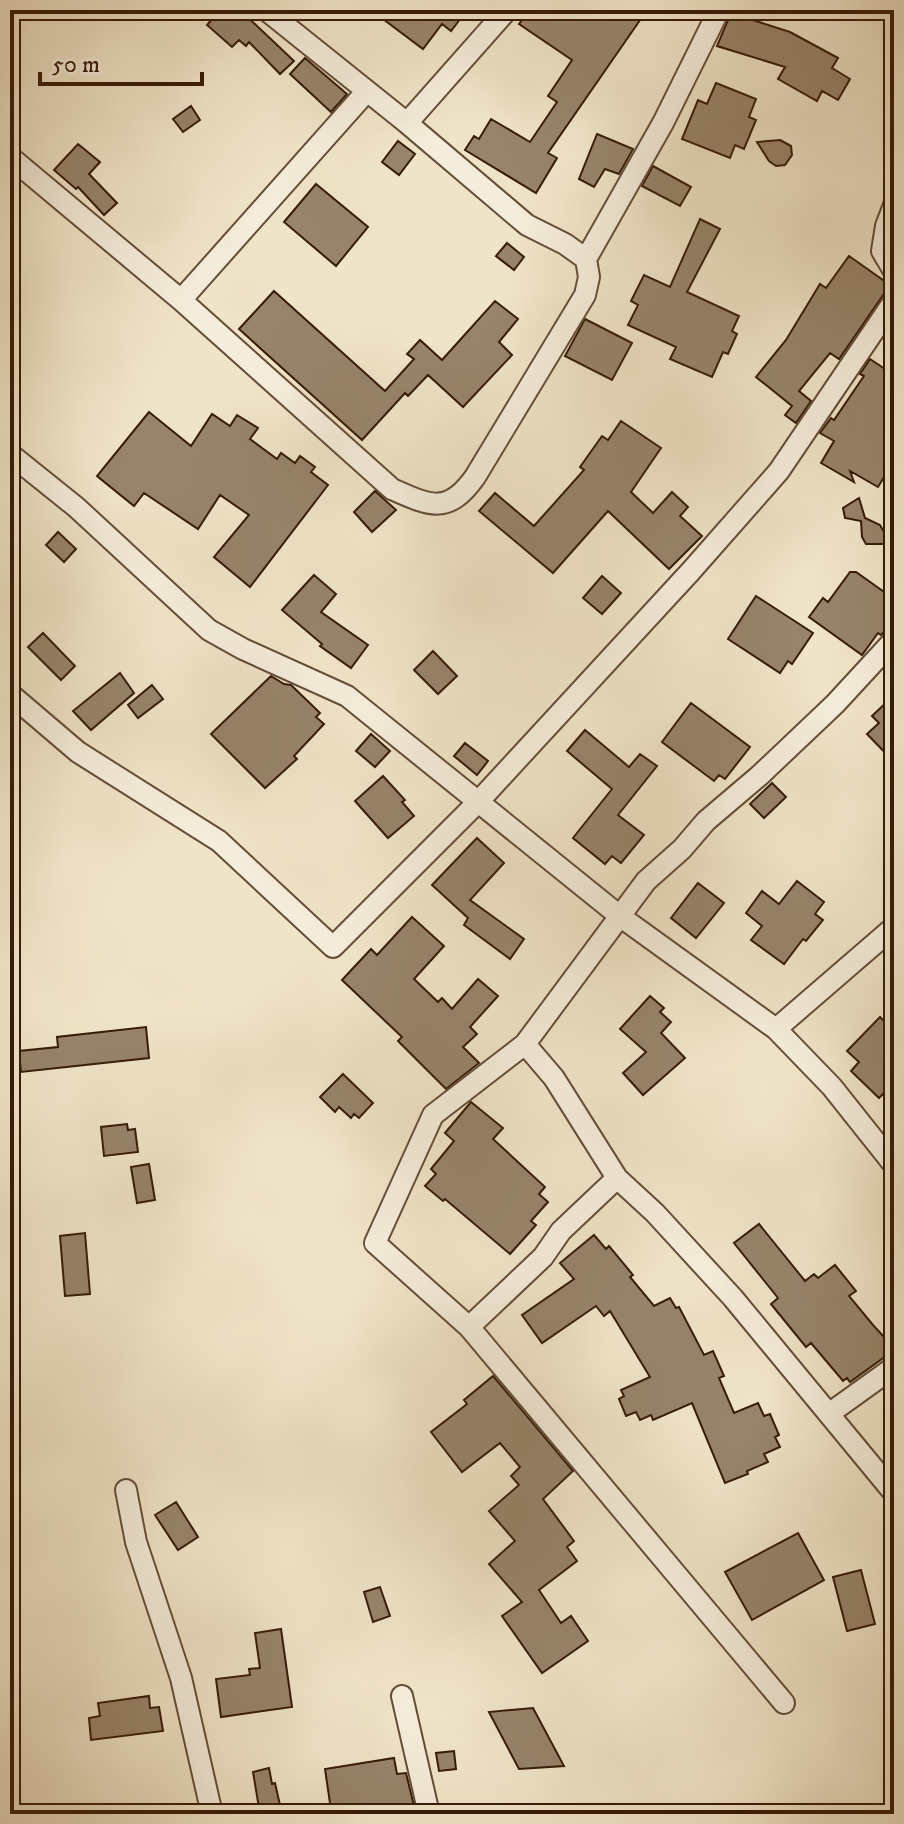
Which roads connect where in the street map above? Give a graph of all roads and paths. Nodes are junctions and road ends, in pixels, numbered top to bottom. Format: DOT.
graph roads {
  1 [pos="266,10"];
  2 [pos="507,10"];
  3 [pos="719,10"];
  4 [pos="367,91"];
  5 [pos="407,123"];
  6 [pos="10,157"];
  7 [pos="894,205"];
  8 [pos="586,259"];
  9 [pos="894,271"];
  10 [pos="181,300"];
  11 [pos="894,301"];
  12 [pos="10,454"];
  13 [pos="894,640"];
  14 [pos="10,694"];
  15 [pos="478,802"];
  16 [pos="621,917"];
  17 [pos="894,927"];
  18 [pos="776,1029"];
  19 [pos="525,1044"];
  20 [pos="894,1165"];
  21 [pos="617,1178"];
  22 [pos="469,1327"];
  23 [pos="894,1367"];
  24 [pos="830,1413"];
  25 [pos="126,1490"];
  26 [pos="894,1493"];
  27 [pos="402,1696"];
  28 [pos="784,1703"];
  29 [pos="212,1814"];
  30 [pos="429,1814"];
  1 -- 4 [label="street"];
  2 -- 5 [label="street"];
  3 -- 8 [label="street"];
  4 -- 5 [label="street"];
  4 -- 10 [label="street"];
  5 -- 8 [label="street"];
  6 -- 10 [label="street"];
  7 -- 9 [label="street"];
  8 -- 10 [label="street"];
  11 -- 15 [label="street"];
  12 -- 15 [label="street"];
  13 -- 16 [label="street"];
  14 -- 15 [label="street"];
  15 -- 16 [label="street"];
  16 -- 18 [label="street"];
  16 -- 19 [label="street"];
  17 -- 18 [label="street"];
  18 -- 20 [label="street"];
  19 -- 21 [label="street"];
  19 -- 22 [label="street"];
  21 -- 22 [label="street"];
  21 -- 24 [label="street"];
  22 -- 28 [label="street"];
  23 -- 24 [label="street"];
  24 -- 26 [label="street"];
  25 -- 29 [label="street"];
  27 -- 30 [label="street"];
}
